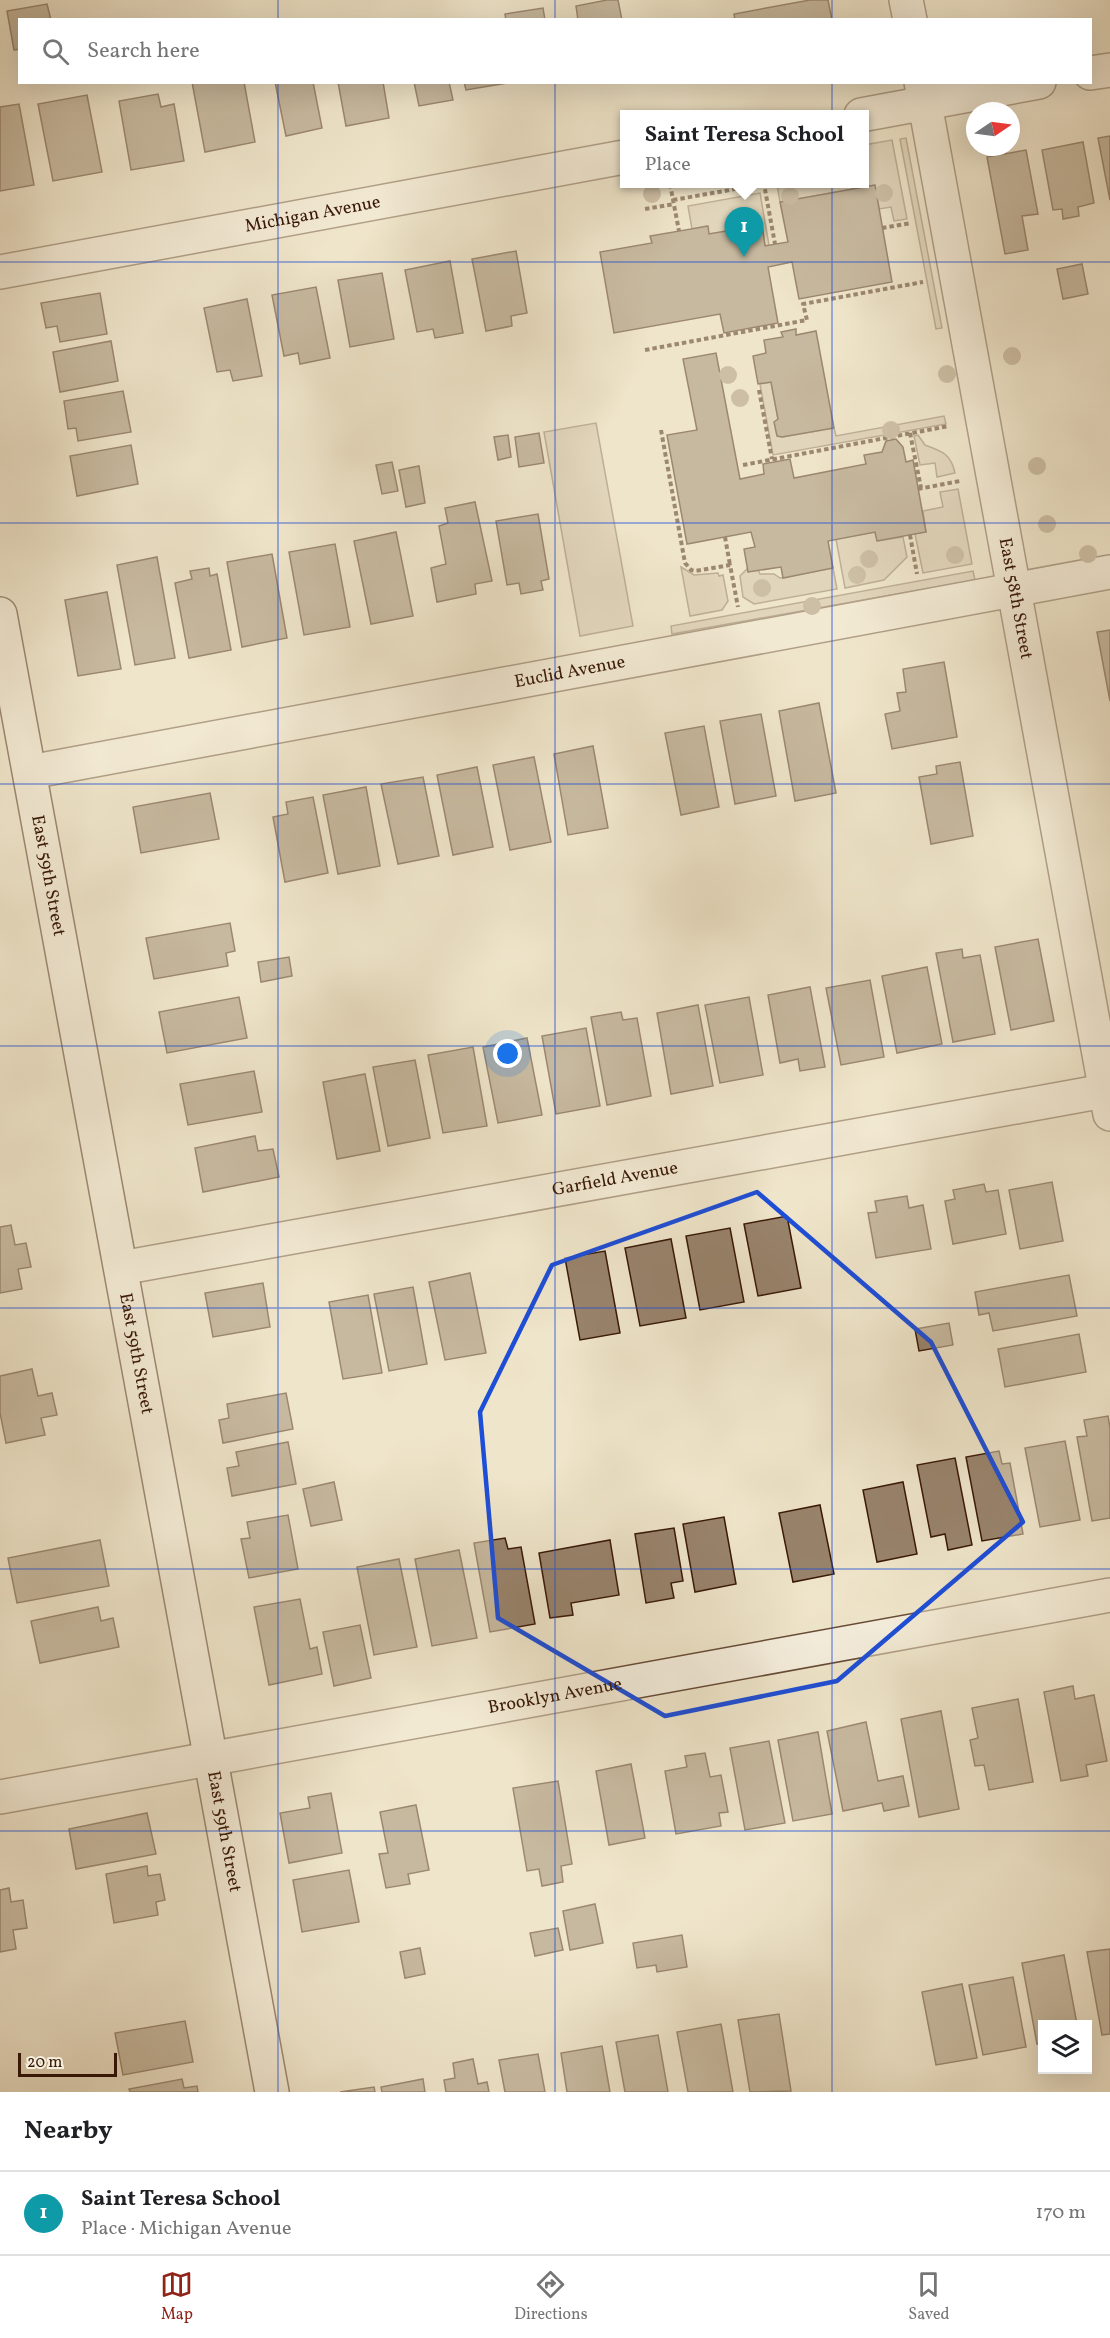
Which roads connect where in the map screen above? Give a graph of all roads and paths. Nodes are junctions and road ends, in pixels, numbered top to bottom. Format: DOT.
graph roads {
  1 [pos="906,0"];
  2 [pos="910,18"];
  3 [pos="1110,70"];
  4 [pos="1092,73"];
  5 [pos="1017,84"];
  6 [pos="923,93"];
  7 [pos="869,111"];
  8 [pos="620,158"];
  9 [pos="671,188"];
  10 [pos="740,188"];
  11 [pos="765,188"];
  12 [pos="673,202"];
  13 [pos="645,209"];
  14 [pos="911,223"];
  15 [pos="882,228"];
  16 [pos="679,231"];
  17 [pos="775,244"];
  18 [pos="0,272"];
  19 [pos="922,282"];
  20 [pos="645,350"];
  21 [pos="759,390"];
  22 [pos="950,426"];
  23 [pos="661,430"];
  24 [pos="910,433"];
  25 [pos="772,459"];
  26 [pos="743,465"];
  27 [pos="960,481"];
  28 [pos="910,535"];
  29 [pos="725,537"];
  30 [pos="730,565"];
  31 [pos="1110,572"];
  32 [pos="918,578"];
  33 [pos="1013,589"];
  34 [pos="738,610"];
  35 [pos="0,614"];
  36 [pos="30,772"];
  37 [pos="1109,1098"];
  38 [pos="121,1268"];
  39 [pos="1110,1595"];
  40 [pos="211,1757"];
  41 [pos="0,1797"];
  42 [pos="272,2092"];
  1 -- 2 [label="street"];
  3 -- 4 [label="street"];
  5 -- 6 [label="street"];
  6 -- 7 [label="street"];
  6 -- 33 [label="street, East 58th Street"];
  8 -- 18 [label="street, Michigan Avenue"];
  9 -- 12 [label="path"];
  10 -- 12 [label="path"];
  11 -- 17 [label="path"];
  12 -- 13 [label="path"];
  12 -- 16 [label="path"];
  14 -- 15 [label="path"];
  19 -- 20 [label="path"];
  21 -- 25 [label="path"];
  22 -- 24 [label="path"];
  23 -- 30 [label="path"];
  24 -- 25 [label="path"];
  24 -- 27 [label="path"];
  25 -- 26 [label="path"];
  28 -- 32 [label="path"];
  29 -- 30 [label="path"];
  30 -- 34 [label="path"];
  31 -- 33 [label="street, Euclid Avenue"];
  33 -- 36 [label="street, Euclid Avenue"];
  33 -- 37 [label="street, East 58th Street"];
  35 -- 36 [label="street, East 59th Street"];
  36 -- 38 [label="street, East 59th Street"];
  37 -- 38 [label="street, Garfield Avenue"];
  38 -- 40 [label="street, East 59th Street"];
  39 -- 40 [label="street, Brooklyn Avenue"];
  40 -- 41 [label="street, Brooklyn Avenue"];
  40 -- 42 [label="street, East 59th Street"];
}
